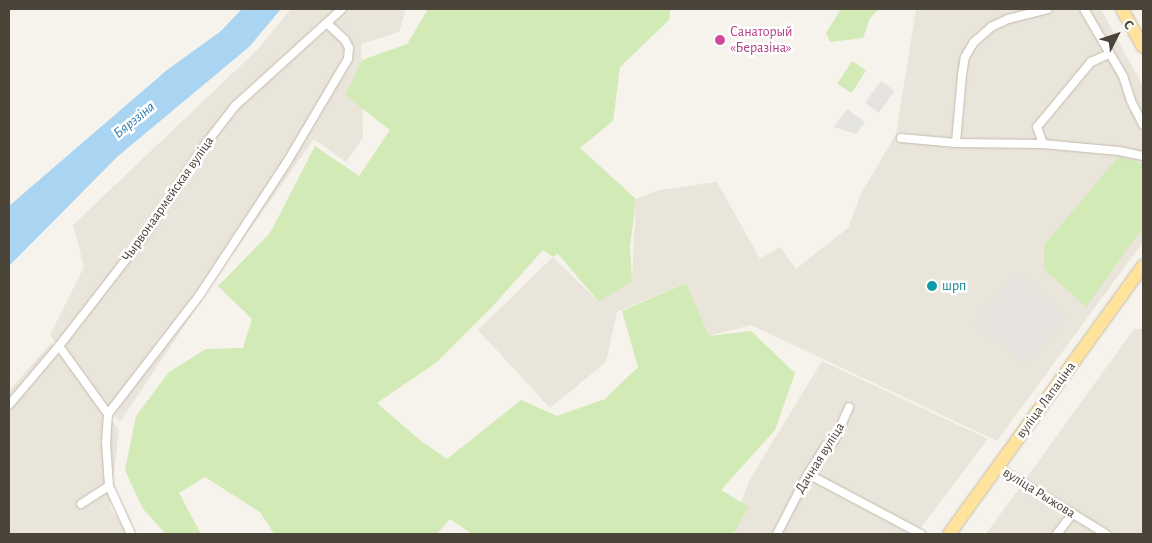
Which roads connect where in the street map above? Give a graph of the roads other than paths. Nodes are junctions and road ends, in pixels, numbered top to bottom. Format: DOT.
graph roads {
  1 [pos="342,9"];
  2 [pos="1048,9"];
  3 [pos="1084,9"];
  4 [pos="1125,9"];
  5 [pos="327,23"];
  6 [pos="1143,47"];
  7 [pos="1109,54"];
  8 [pos="1143,125"];
  9 [pos="901,138"];
  10 [pos="956,143"];
  11 [pos="1043,144"];
  12 [pos="1143,156"];
  13 [pos="1143,266"];
  14 [pos="59,346"];
  15 [pos="9,405"];
  16 [pos="849,407"];
  17 [pos="108,414"];
  18 [pos="997,466"];
  19 [pos="808,474"];
  20 [pos="109,486"];
  21 [pos="81,504"];
  22 [pos="1072,514"];
  23 [pos="131,534"];
  24 [pos="777,534"];
  25 [pos="921,534"];
  26 [pos="949,534"];
  27 [pos="1057,534"];
  28 [pos="1106,534"];
  1 -- 5 [label="street, Чырвонаармейская вуліца"];
  2 -- 10 [label="street"];
  3 -- 7 [label="street"];
  4 -- 6 [label="main road"];
  5 -- 14 [label="street, Чырвонаармейская вуліца"];
  5 -- 17 [label="street"];
  7 -- 8 [label="street"];
  7 -- 11 [label="street"];
  9 -- 10 [label="street"];
  10 -- 11 [label="street"];
  11 -- 12 [label="street"];
  13 -- 18 [label="main road, вуліца Лапаціна"];
  14 -- 15 [label="street, Чырвонаармейская вуліца"];
  14 -- 17 [label="street"];
  16 -- 19 [label="street, Дачная вуліца"];
  17 -- 20 [label="street"];
  18 -- 22 [label="street, вуліца Рыжова"];
  18 -- 26 [label="main road, вуліца Лапаціна"];
  19 -- 24 [label="street, Дачная вуліца"];
  19 -- 25 [label="street"];
  20 -- 21 [label="street"];
  20 -- 23 [label="street"];
  22 -- 27 [label="street"];
  22 -- 28 [label="street, вуліца Рыжова"];
}
